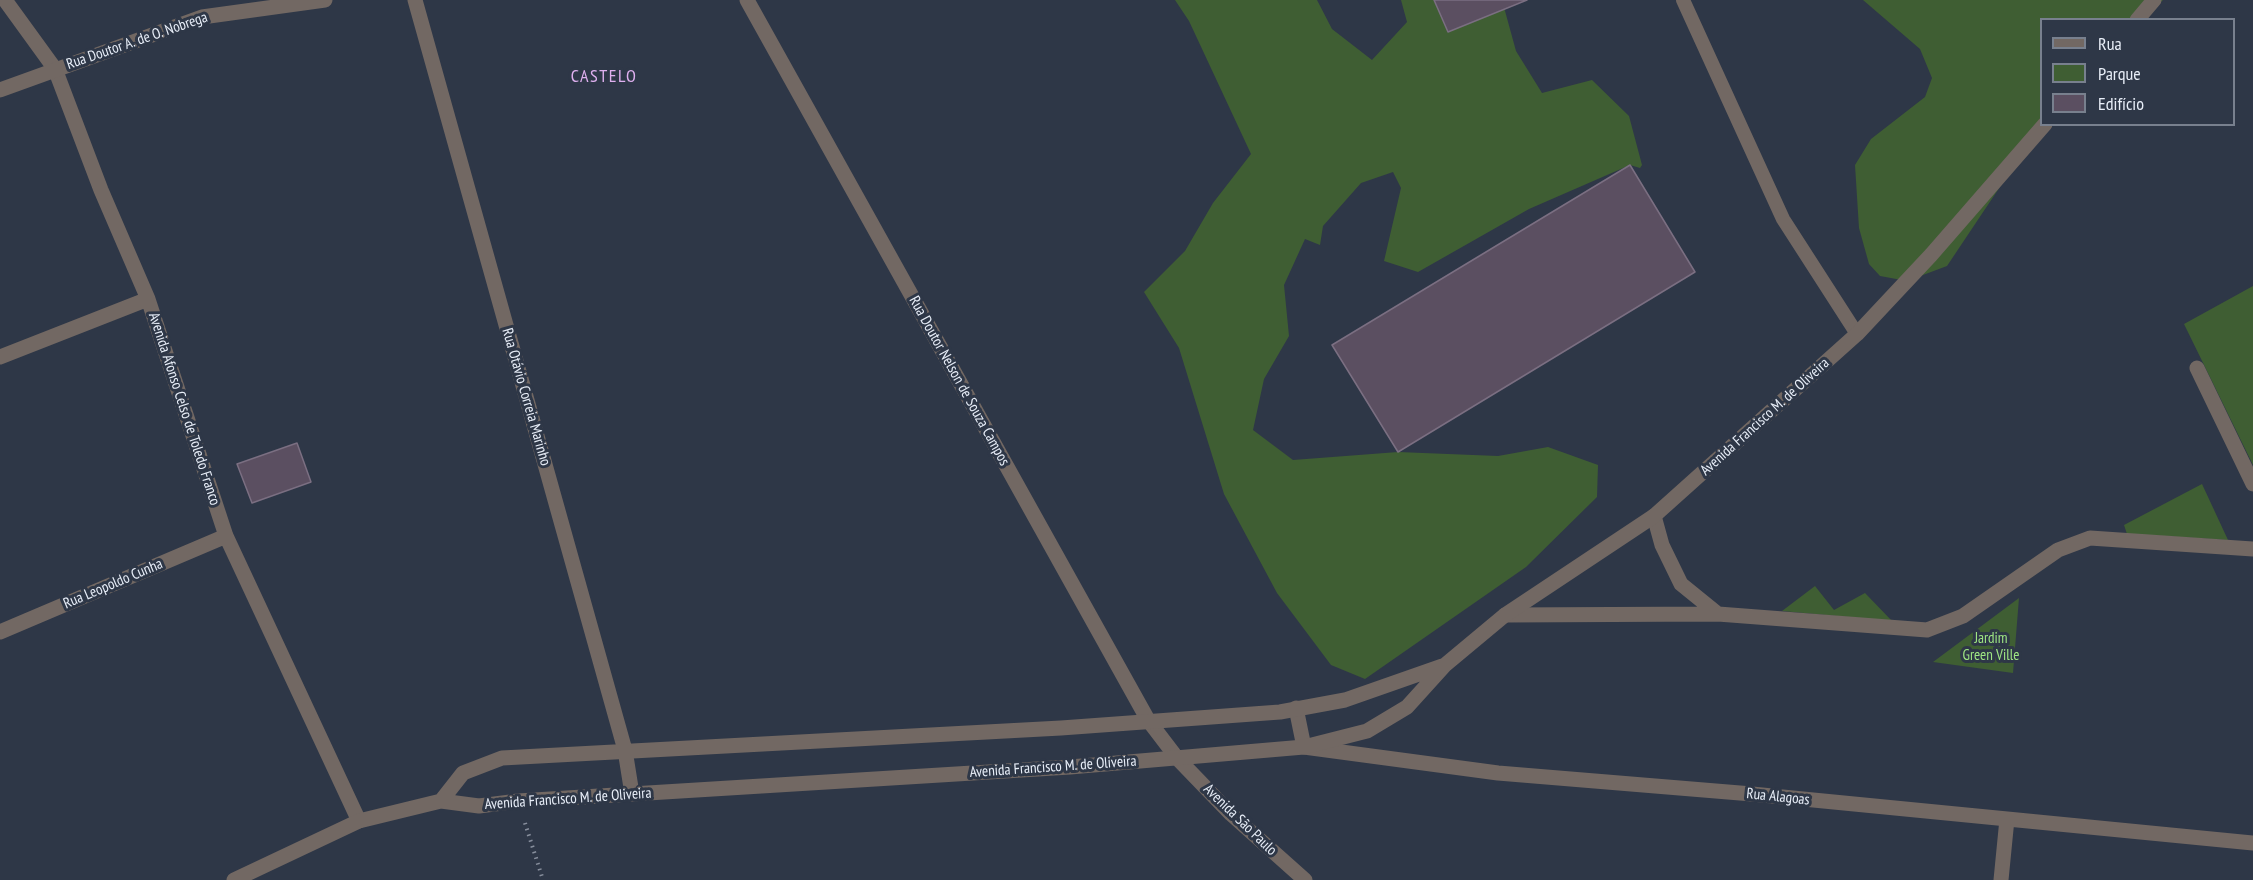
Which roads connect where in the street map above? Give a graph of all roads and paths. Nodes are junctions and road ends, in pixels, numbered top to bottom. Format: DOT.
graph roads {
  1 [pos="5,0"];
  2 [pos="325,0"];
  3 [pos="415,0"];
  4 [pos="747,0"];
  5 [pos="1683,0"];
  6 [pos="2154,0"];
  7 [pos="252,5"];
  8 [pos="2139,18"];
  9 [pos="55,69"];
  10 [pos="0,90"];
  11 [pos="2043,126"];
  12 [pos="148,299"];
  13 [pos="1857,334"];
  14 [pos="0,357"];
  15 [pos="2197,368"];
  16 [pos="2253,484"];
  17 [pos="1654,516"];
  18 [pos="226,536"];
  19 [pos="2253,549"];
  20 [pos="1718,614"];
  21 [pos="1505,615"];
  22 [pos="0,632"];
  23 [pos="1445,665"];
  24 [pos="1296,708"];
  25 [pos="1148,720"];
  26 [pos="1304,747"];
  27 [pos="625,750"];
  28 [pos="1177,758"];
  29 [pos="632,794"];
  30 [pos="441,801"];
  31 [pos="518,801"];
  32 [pos="2007,819"];
  33 [pos="359,821"];
  34 [pos="2253,843"];
  35 [pos="234,880"];
  36 [pos="543,880"];
  37 [pos="1305,880"];
  38 [pos="2001,880"];
  1 -- 9 [label="street, Avenida Afonso Celso de Toledo Franco"];
  2 -- 7 [label="street, Rua Doutor A. de O. Nobrega"];
  3 -- 27 [label="street, Rua Otávio Correia Marinho"];
  4 -- 25 [label="street, Rua Doutor Nelson de Souza Campos"];
  5 -- 13 [label="lane"];
  6 -- 8 [label="street"];
  7 -- 9 [label="street, Rua Doutor A. de O. Nobrega"];
  9 -- 10 [label="street, Rua Doutor A. de O. Nobrega"];
  9 -- 12 [label="street, Avenida Afonso Celso de Toledo Franco"];
  11 -- 13 [label="street, Avenida Francisco M. de Oliveira"];
  12 -- 14 [label="street"];
  12 -- 18 [label="street, Avenida Afonso Celso de Toledo Franco"];
  13 -- 17 [label="street, Avenida Francisco M. de Oliveira"];
  15 -- 16 [label="street"];
  17 -- 20 [label="street"];
  17 -- 21 [label="street, Avenida Francisco M. de Oliveira"];
  18 -- 22 [label="street, Rua Leopoldo Cunha"];
  18 -- 33 [label="street, Avenida Afonso Celso de Toledo Franco"];
  19 -- 20 [label="street"];
  20 -- 21 [label="street"];
  21 -- 23 [label="street, Avenida Francisco M. de Oliveira"];
  23 -- 24 [label="street, Avenida Francisco M. de Oliveira"];
  23 -- 26 [label="street, Avenida Francisco M. de Oliveira"];
  24 -- 25 [label="street, Avenida Francisco M. de Oliveira"];
  24 -- 26 [label="street"];
  25 -- 27 [label="street, Avenida Francisco M. de Oliveira"];
  25 -- 28 [label="street, Rua Doutor Nelson de Souza Campos"];
  26 -- 28 [label="street, Avenida Francisco M. de Oliveira"];
  26 -- 32 [label="street, Rua Alagoas"];
  27 -- 29 [label="street, Rua Otávio Correia Marinho"];
  27 -- 30 [label="street, Avenida Francisco M. de Oliveira"];
  28 -- 29 [label="street, Avenida Francisco M. de Oliveira"];
  28 -- 37 [label="street, Avenida São Paulo"];
  29 -- 31 [label="street, Avenida Francisco M. de Oliveira"];
  30 -- 31 [label="street, Avenida Francisco M. de Oliveira"];
  30 -- 33 [label="street"];
  31 -- 36 [label="path"];
  32 -- 34 [label="street, Rua Alagoas"];
  32 -- 38 [label="street"];
  33 -- 35 [label="street"];
}
